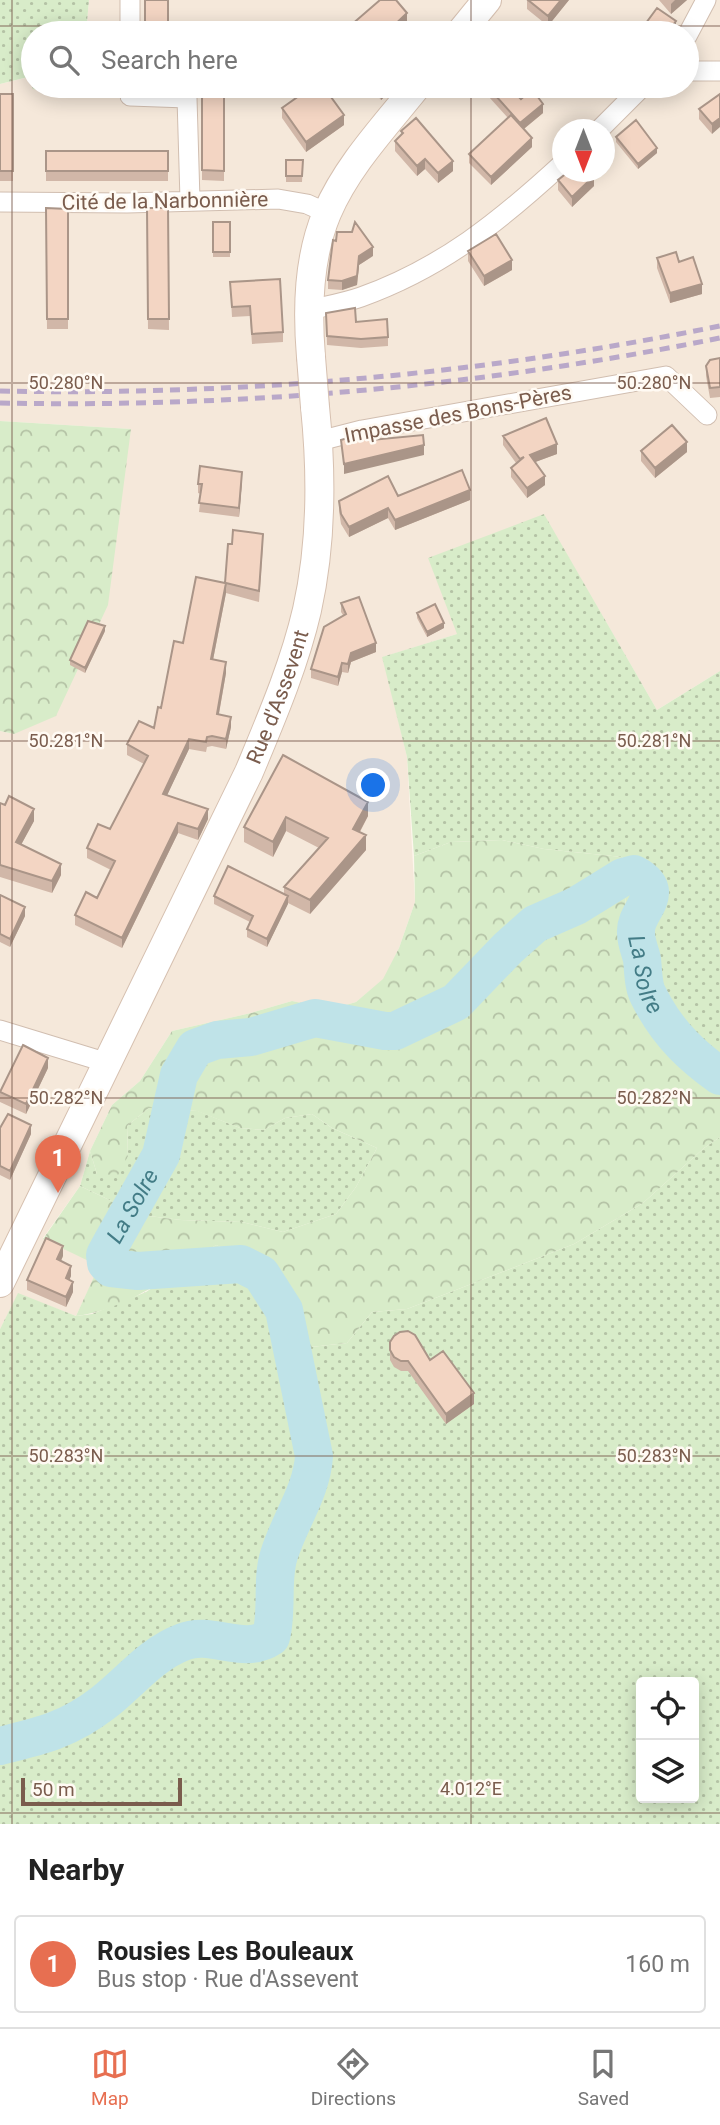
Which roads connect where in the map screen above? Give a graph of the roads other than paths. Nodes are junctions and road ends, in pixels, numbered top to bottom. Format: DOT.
graph roads {
  1 [pos="130,0"];
  2 [pos="487,0"];
  3 [pos="706,0"];
  4 [pos="130,21"];
  5 [pos="470,21"];
  6 [pos="695,21"];
  7 [pos="699,71"];
  8 [pos="720,71"];
  9 [pos="187,98"];
  10 [pos="408,98"];
  11 [pos="631,98"];
  12 [pos="610,119"];
  13 [pos="552,173"];
  14 [pos="190,201"];
  15 [pos="0,202"];
  16 [pos="327,213"];
  17 [pos="309,310"];
  18 [pos="708,415"];
  19 [pos="319,441"];
  20 [pos="0,1030"];
  21 [pos="108,1063"];
  22 [pos="0,1283"];
  1 -- 4 [label="street"];
  2 -- 5 [label="street"];
  3 -- 6 [label="street"];
  7 -- 8 [label="street"];
  9 -- 14 [label="street"];
  10 -- 16 [label="street, Rue d'Assevent"];
  11 -- 12 [label="street"];
  13 -- 17 [label="street"];
  14 -- 15 [label="street, Cité de la Narbonnière"];
  14 -- 16 [label="street, Cité de la Narbonnière"];
  16 -- 17 [label="street, Rue d'Assevent"];
  17 -- 19 [label="street, Rue d'Assevent, bridge"];
  18 -- 19 [label="street, Impasse des Bons-Pères"];
  19 -- 21 [label="street, Rue d'Assevent"];
  20 -- 21 [label="street"];
  21 -- 22 [label="street, Rue d'Assevent"];
}
